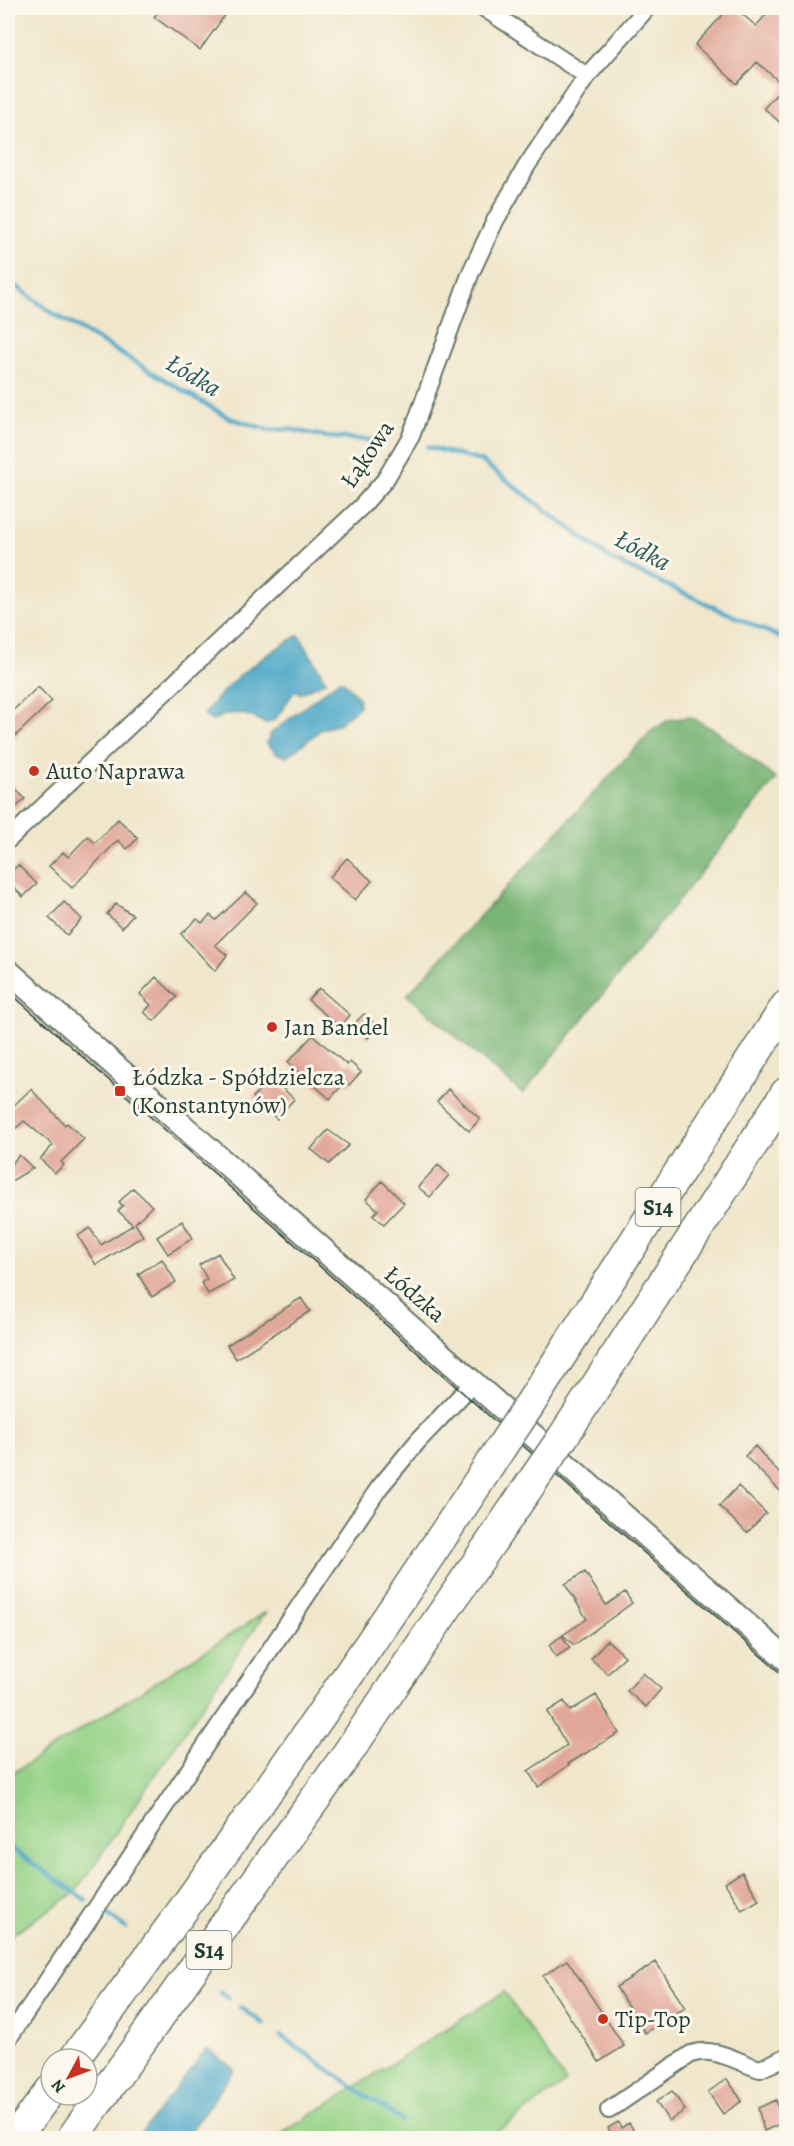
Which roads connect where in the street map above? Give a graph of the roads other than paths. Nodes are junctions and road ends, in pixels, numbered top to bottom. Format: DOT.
graph roads {
  1 [pos="484,8"];
  2 [pos="647,8"];
  3 [pos="587,76"];
  4 [pos="8,840"];
  5 [pos="8,971"];
  6 [pos="786,1006"];
  7 [pos="786,1093"];
  8 [pos="474,1382"];
  9 [pos="786,1659"];
  10 [pos="8,2039"];
  11 [pos="83,2047"];
  12 [pos="786,2056"];
  13 [pos="39,2106"];
  14 [pos="609,2110"];
  15 [pos="15,2139"];
  16 [pos="72,2139"];
  1 -- 3 [label="street"];
  2 -- 3 [label="street, Łąkowa"];
  3 -- 4 [label="street, Łąkowa"];
  5 -- 8 [label="main road, Łódzka"];
  6 -- 11 [label="highway, S14, bridge"];
  7 -- 16 [label="highway, S14, bridge"];
  8 -- 9 [label="main road, Łódzka"];
  8 -- 10 [label="street"];
  12 -- 14 [label="street"];
  13 -- 15 [label="highway"];
}
